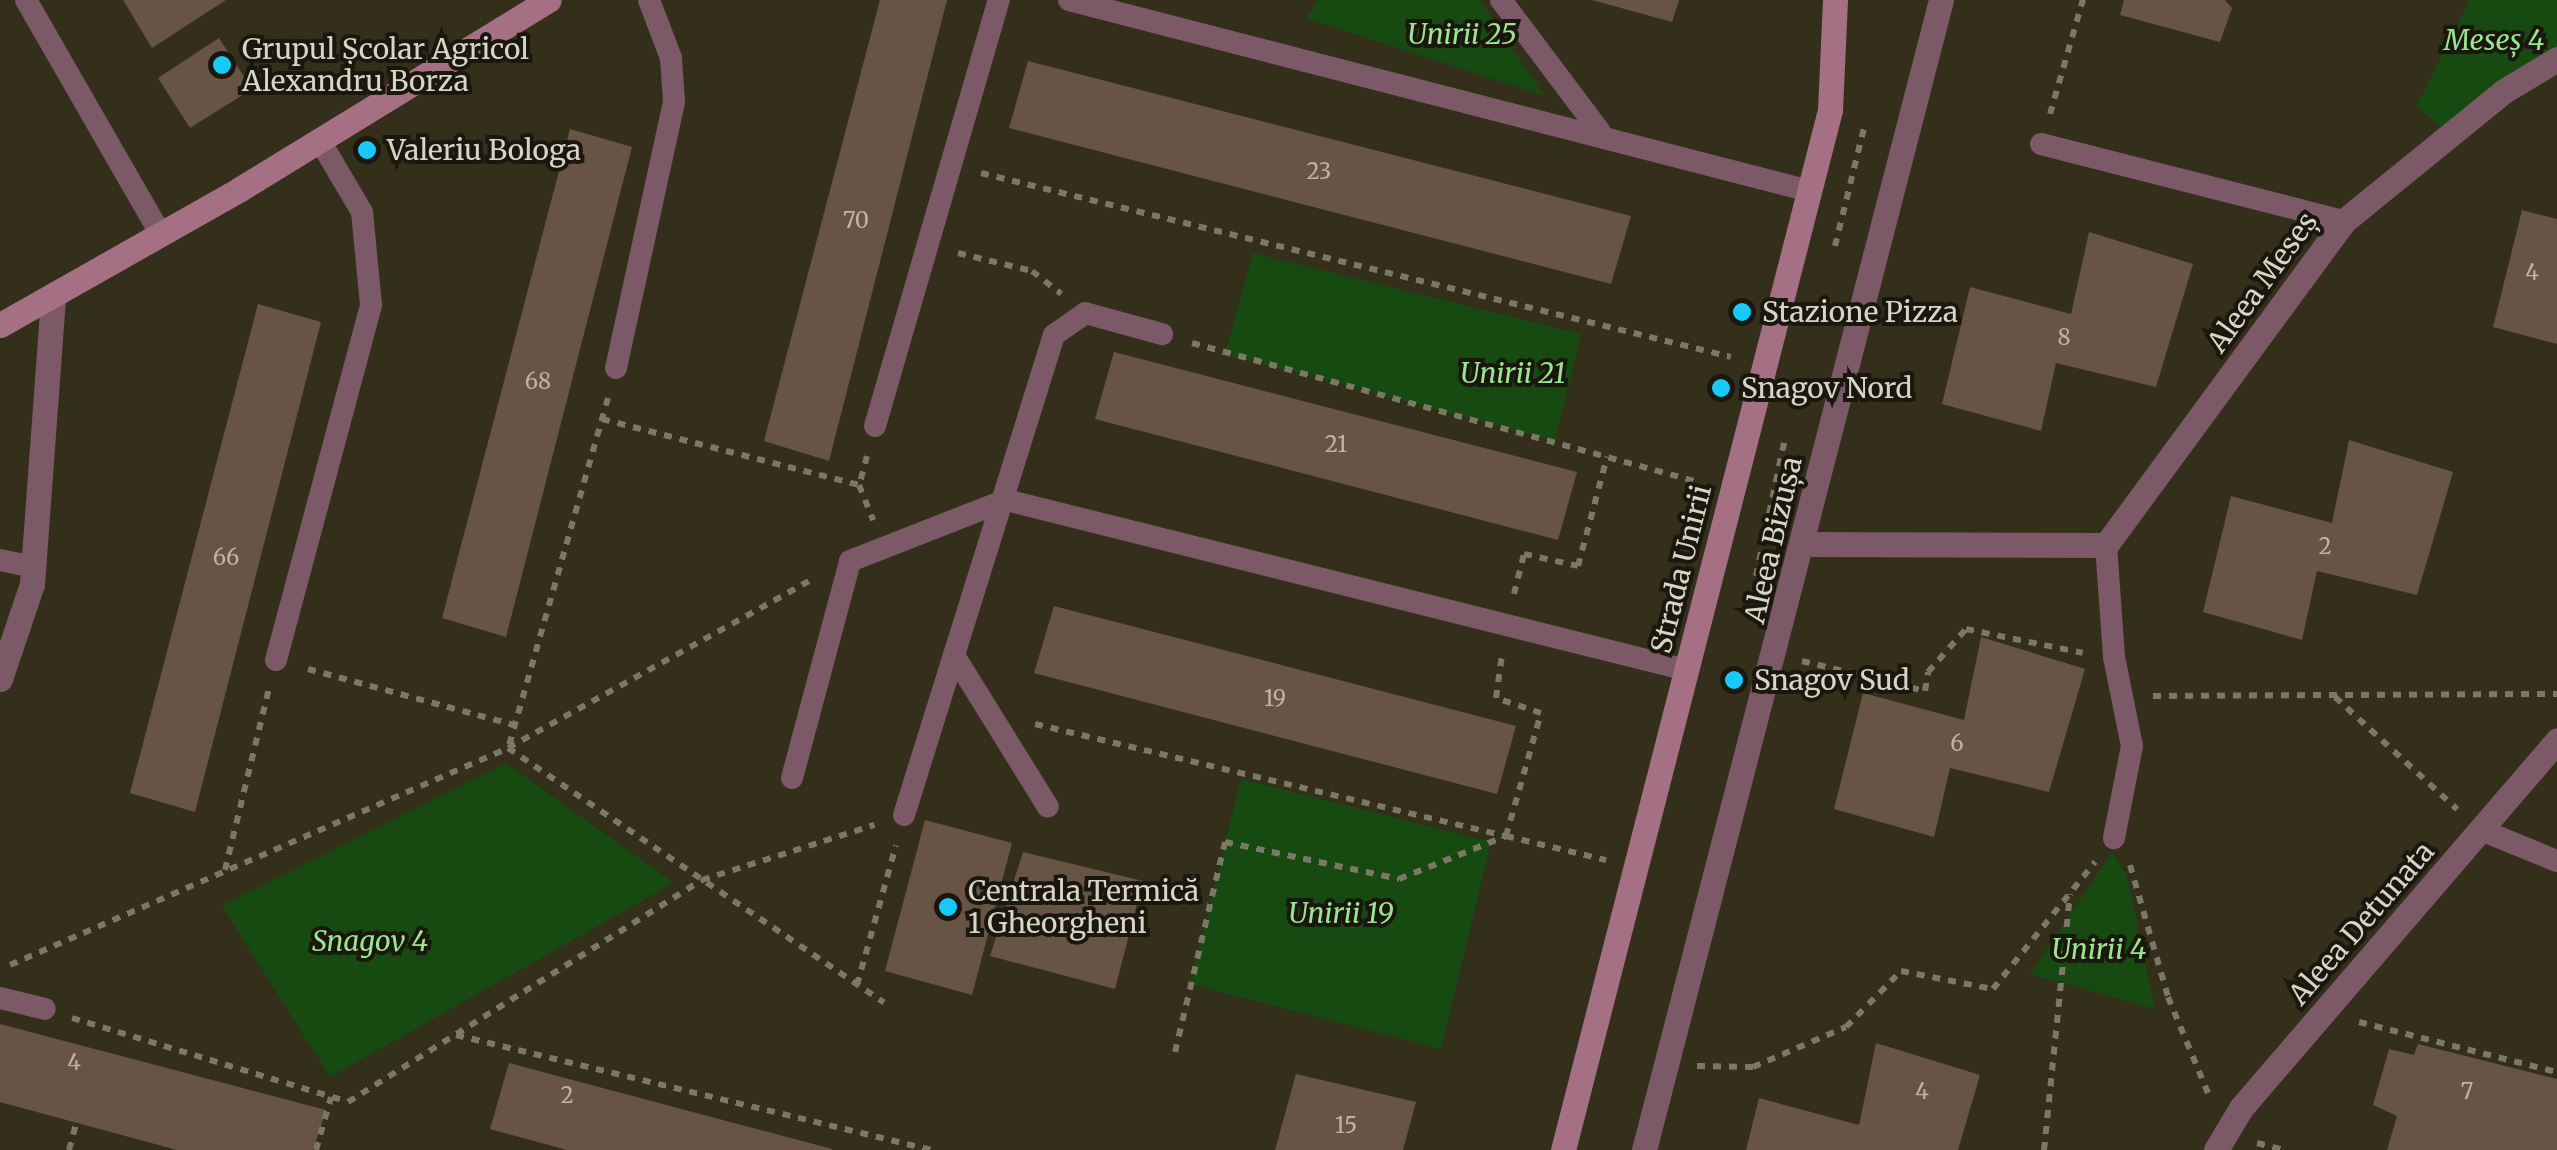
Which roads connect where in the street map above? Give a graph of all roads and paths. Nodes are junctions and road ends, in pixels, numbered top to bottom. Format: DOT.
graph roads {
  1 [pos="26,0"];
  2 [pos="549,0"];
  3 [pos="649,0"];
  4 [pos="999,0"];
  5 [pos="1069,0"];
  6 [pos="1501,0"];
  7 [pos="1835,0"];
  8 [pos="1941,0"];
  9 [pos="2082,0"];
  10 [pos="2557,60"];
  11 [pos="1600,132"];
  12 [pos="320,141"];
  13 [pos="2041,144"];
  14 [pos="950,166"];
  15 [pos="1809,191"];
  16 [pos="2344,222"];
  17 [pos="160,233"];
  18 [pos="928,246"];
  19 [pos="53,296"];
  20 [pos="1085,313"];
  21 [pos="0,325"];
  22 [pos="1162,334"];
  23 [pos="1731,358"];
  24 [pos="616,368"];
  25 [pos="602,419"];
  26 [pos="874,426"];
  27 [pos="1698,482"];
  28 [pos="859,485"];
  29 [pos="1006,500"];
  30 [pos="1801,544"];
  31 [pos="2106,545"];
  32 [pos="883,547"];
  33 [pos="0,560"];
  34 [pos="850,561"];
  35 [pos="33,567"];
  36 [pos="1776,655"];
  37 [pos="955,657"];
  38 [pos="2114,657"];
  39 [pos="276,660"];
  40 [pos="1686,670"];
  41 [pos="0,680"];
  42 [pos="2557,694"];
  43 [pos="2125,695"];
  44 [pos="2335,697"];
  45 [pos="991,714"];
  46 [pos="514,725"];
  47 [pos="2557,740"];
  48 [pos="508,748"];
  49 [pos="792,778"];
  50 [pos="1048,807"];
  51 [pos="904,815"];
  52 [pos="2480,830"];
  53 [pos="1506,836"];
  54 [pos="2114,838"];
  55 [pos="1608,860"];
  56 [pos="2557,860"];
  57 [pos="224,872"];
  58 [pos="702,880"];
  59 [pos="2070,893"];
  60 [pos="0,970"];
  61 [pos="857,985"];
  62 [pos="0,998"];
  63 [pos="884,1004"];
  64 [pos="45,1010"];
  65 [pos="2323,1013"];
  66 [pos="455,1035"];
  67 [pos="1175,1052"];
  68 [pos="1666,1065"];
  69 [pos="2557,1072"];
  70 [pos="331,1097"];
  71 [pos="76,1123"];
  72 [pos="2221,1142"];
  73 [pos="68,1150"];
  74 [pos="316,1150"];
  75 [pos="930,1150"];
  76 [pos="1563,1150"];
  77 [pos="1644,1150"];
  78 [pos="2044,1150"];
  1 -- 17 [label="lane"];
  2 -- 12 [label="main road"];
  3 -- 24 [label="lane"];
  4 -- 14 [label="lane"];
  5 -- 11 [label="lane"];
  6 -- 11 [label="lane"];
  7 -- 15 [label="main road, Strada Unirii"];
  8 -- 30 [label="street, Aleea Bizușa"];
  9 -- 13 [label="path"];
  10 -- 16 [label="street, Aleea Meseș"];
  11 -- 15 [label="lane"];
  12 -- 17 [label="main road"];
  12 -- 39 [label="lane"];
  13 -- 16 [label="lane"];
  14 -- 18 [label="lane"];
  14 -- 23 [label="path"];
  15 -- 40 [label="main road, Strada Unirii"];
  16 -- 31 [label="street, Aleea Meseș"];
  17 -- 19 [label="main road"];
  18 -- 20 [label="path"];
  18 -- 26 [label="lane"];
  19 -- 21 [label="main road"];
  19 -- 35 [label="street"];
  20 -- 22 [label="lane"];
  20 -- 29 [label="lane"];
  22 -- 27 [label="path"];
  24 -- 25 [label="path"];
  25 -- 28 [label="path"];
  25 -- 46 [label="path"];
  26 -- 28 [label="path"];
  28 -- 32 [label="path"];
  29 -- 32 [label="lane"];
  29 -- 37 [label="lane"];
  29 -- 40 [label="lane"];
  30 -- 31 [label="street"];
  30 -- 36 [label="street, Aleea Bizușa"];
  31 -- 38 [label="lane"];
  32 -- 34 [label="lane"];
  33 -- 35 [label="lane"];
  34 -- 48 [label="path"];
  34 -- 49 [label="lane"];
  35 -- 41 [label="street"];
  36 -- 38 [label="path"];
  36 -- 68 [label="street, Aleea Bizușa"];
  37 -- 45 [label="lane"];
  37 -- 51 [label="lane"];
  38 -- 43 [label="lane"];
  39 -- 46 [label="path"];
  39 -- 57 [label="path"];
  40 -- 76 [label="main road, Strada Unirii"];
  42 -- 44 [label="path"];
  43 -- 44 [label="path"];
  43 -- 54 [label="lane"];
  44 -- 52 [label="path"];
  45 -- 50 [label="lane"];
  45 -- 53 [label="path"];
  46 -- 48 [label="path"];
  47 -- 52 [label="street, Aleea Detunata"];
  48 -- 57 [label="path"];
  48 -- 58 [label="path"];
  51 -- 58 [label="path"];
  51 -- 61 [label="path"];
  52 -- 56 [label="lane"];
  52 -- 65 [label="street, Aleea Detunata"];
  53 -- 55 [label="path"];
  53 -- 67 [label="path"];
  54 -- 59 [label="path"];
  54 -- 72 [label="path"];
  57 -- 60 [label="path"];
  58 -- 61 [label="path"];
  58 -- 66 [label="path"];
  59 -- 68 [label="path"];
  59 -- 78 [label="path"];
  61 -- 63 [label="path"];
  62 -- 64 [label="lane"];
  64 -- 70 [label="path"];
  65 -- 69 [label="path"];
  65 -- 72 [label="street, Aleea Detunata"];
  66 -- 70 [label="path"];
  66 -- 75 [label="path"];
  68 -- 77 [label="street, Aleea Bizușa"];
  70 -- 74 [label="path"];
  71 -- 73 [label="path"];
}
